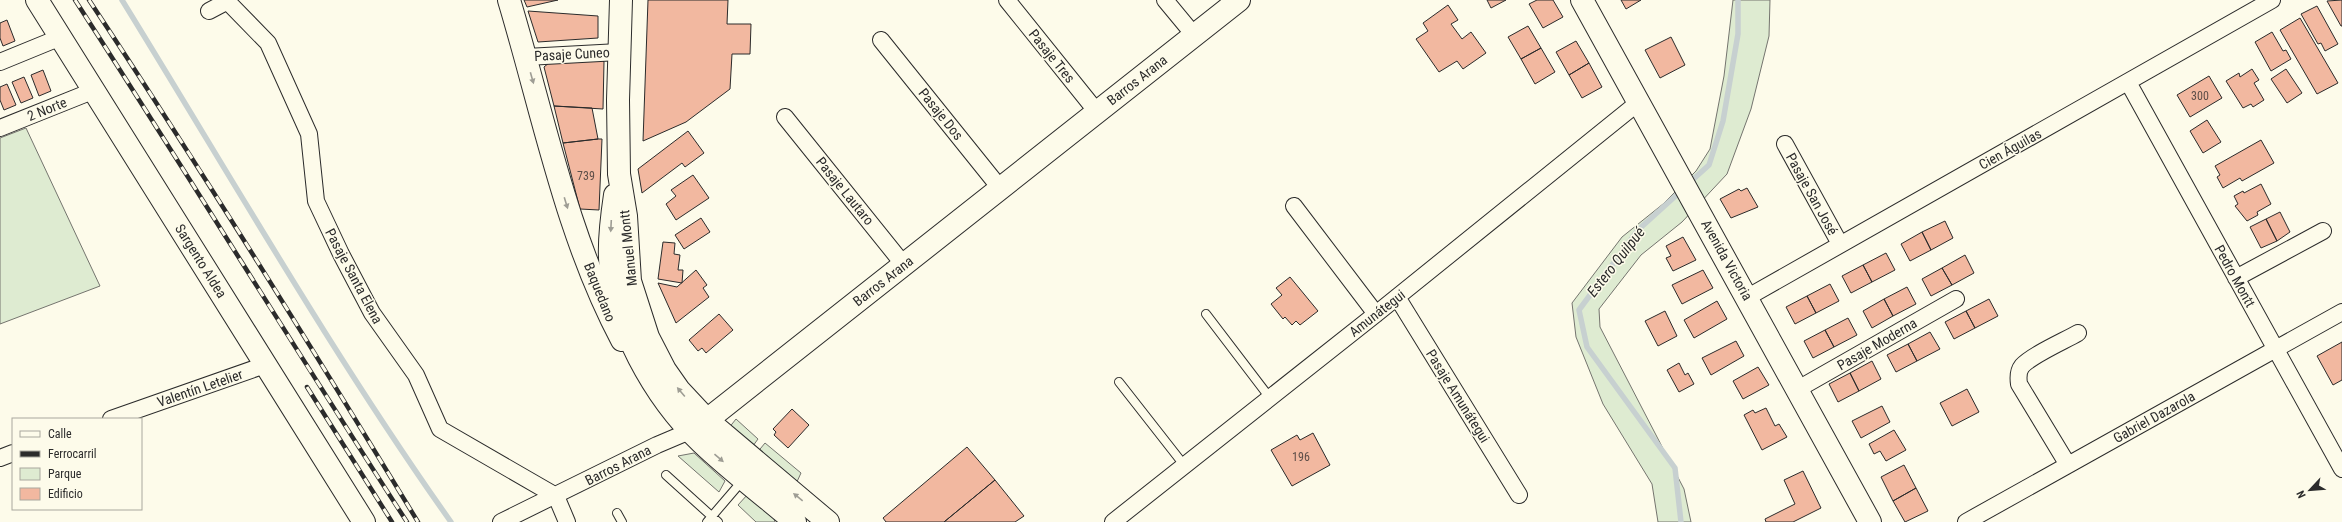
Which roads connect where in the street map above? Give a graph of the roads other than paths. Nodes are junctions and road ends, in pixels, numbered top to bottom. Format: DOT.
graph roads {
  1 [pos="36,0"];
  2 [pos="509,0"];
  3 [pos="621,0"];
  4 [pos="1007,0"];
  5 [pos="1166,0"];
  6 [pos="1239,0"];
  7 [pos="2272,0"];
  8 [pos="226,1"];
  9 [pos="1584,1"];
  10 [pos="209,11"];
  11 [pos="1194,35"];
  12 [pos="61,37"];
  13 [pos="881,40"];
  14 [pos="619,52"];
  15 [pos="526,57"];
  16 [pos="0,62"];
  17 [pos="2128,82"];
  18 [pos="95,90"];
  19 [pos="1640,102"];
  20 [pos="1097,112"];
  21 [pos="785,117"];
  22 [pos="0,128"];
  23 [pos="1785,144"];
  24 [pos="619,174"];
  25 [pos="1000,188"];
  26 [pos="1294,206"];
  27 [pos="2322,231"];
  28 [pos="1840,244"];
  29 [pos="904,265"];
  30 [pos="2236,278"];
  31 [pos="1397,297"];
  32 [pos="1748,297"];
  33 [pos="1956,299"];
  34 [pos="2342,312"];
  35 [pos="1206,314"];
  36 [pos="1376,314"];
  37 [pos="2078,333"];
  38 [pos="2275,350"];
  39 [pos="265,365"];
  40 [pos="1119,382"];
  41 [pos="1798,389"];
  42 [pos="1270,398"];
  43 [pos="667,404"];
  44 [pos="114,418"];
  45 [pos="699,426"];
  46 [pos="12,453"];
  47 [pos="0,458"];
  48 [pos="1184,465"];
  49 [pos="2068,465"];
  50 [pos="2342,469"];
  51 [pos="666,475"];
  52 [pos="744,479"];
  53 [pos="1518,495"];
  54 [pos="556,496"];
  55 [pos="617,513"];
  56 [pos="713,520"];
  57 [pos="364,522"];
  58 [pos="501,522"];
  59 [pos="567,522"];
  60 [pos="622,522"];
  61 [pos="795,522"];
  62 [pos="828,522"];
  63 [pos="1113,522"];
  64 [pos="1870,522"];
  65 [pos="1966,522"];
  1 -- 12 [label="street, Sargento Aldea"];
  2 -- 15 [label="street, Baquedano"];
  3 -- 14 [label="street, Manuel Montt"];
  4 -- 20 [label="street, Pasaje Tres"];
  5 -- 11 [label="street"];
  6 -- 11 [label="street, Barros Arana"];
  7 -- 17 [label="street, Cien Águilas"];
  8 -- 10 [label="street, Pasaje Santa Elena"];
  8 -- 54 [label="street, Pasaje Santa Elena"];
  9 -- 19 [label="street, Avenida Victoria"];
  11 -- 20 [label="street, Barros Arana"];
  12 -- 16 [label="street"];
  12 -- 18 [label="street, Sargento Aldea"];
  13 -- 25 [label="street, Pasaje Dos"];
  14 -- 15 [label="street, Pasaje Cuneo"];
  14 -- 24 [label="street, Manuel Montt"];
  15 -- 43 [label="street, Baquedano, one-way"];
  17 -- 28 [label="street, Cien Águilas"];
  17 -- 30 [label="street, Pedro Montt"];
  18 -- 22 [label="street, 2 Norte"];
  18 -- 39 [label="street, Sargento Aldea"];
  19 -- 31 [label="street, Amunátegui"];
  19 -- 32 [label="street, Avenida Victoria"];
  20 -- 25 [label="street, Barros Arana"];
  21 -- 29 [label="street, Pasaje Lautaro"];
  23 -- 28 [label="street, Pasaje San José"];
  24 -- 43 [label="street, Manuel Montt, one-way"];
  45 -- 24 [label="street, Manuel Montt, one-way"];
  25 -- 29 [label="street, Barros Arana"];
  26 -- 36 [label="street"];
  27 -- 30 [label="street"];
  28 -- 32 [label="street, Cien Águilas"];
  29 -- 45 [label="street, Barros Arana"];
  30 -- 38 [label="street, Pedro Montt"];
  31 -- 36 [label="street, Amunátegui"];
  31 -- 53 [label="street, Pasaje Amunátegui"];
  32 -- 41 [label="street, Avenida Victoria"];
  33 -- 41 [label="street, Pasaje Moderna"];
  34 -- 38 [label="street, Gabriel Dazarola"];
  35 -- 42 [label="lane"];
  36 -- 42 [label="street, Amunátegui"];
  37 -- 49 [label="street"];
  38 -- 49 [label="street, Gabriel Dazarola"];
  38 -- 50 [label="street, Pedro Montt"];
  39 -- 44 [label="street, Valentín Letelier"];
  39 -- 57 [label="street, Sargento Aldea"];
  40 -- 48 [label="lane"];
  41 -- 64 [label="street, Avenida Victoria"];
  42 -- 48 [label="street, Amunátegui"];
  43 -- 45 [label="street, Baquedano"];
  45 -- 52 [label="street, Baquedano, one-way"];
  45 -- 54 [label="street, Barros Arana"];
  62 -- 45 [label="street, Baquedano, one-way"];
  46 -- 47 [label="street"];
  48 -- 63 [label="street, Amunátegui"];
  49 -- 65 [label="street, Gabriel Dazarola"];
  51 -- 56 [label="lane"];
  52 -- 56 [label="lane"];
  52 -- 61 [label="street, Baquedano"];
  54 -- 58 [label="street, Barros Arana"];
  54 -- 59 [label="street"];
  55 -- 60 [label="lane"];
}
